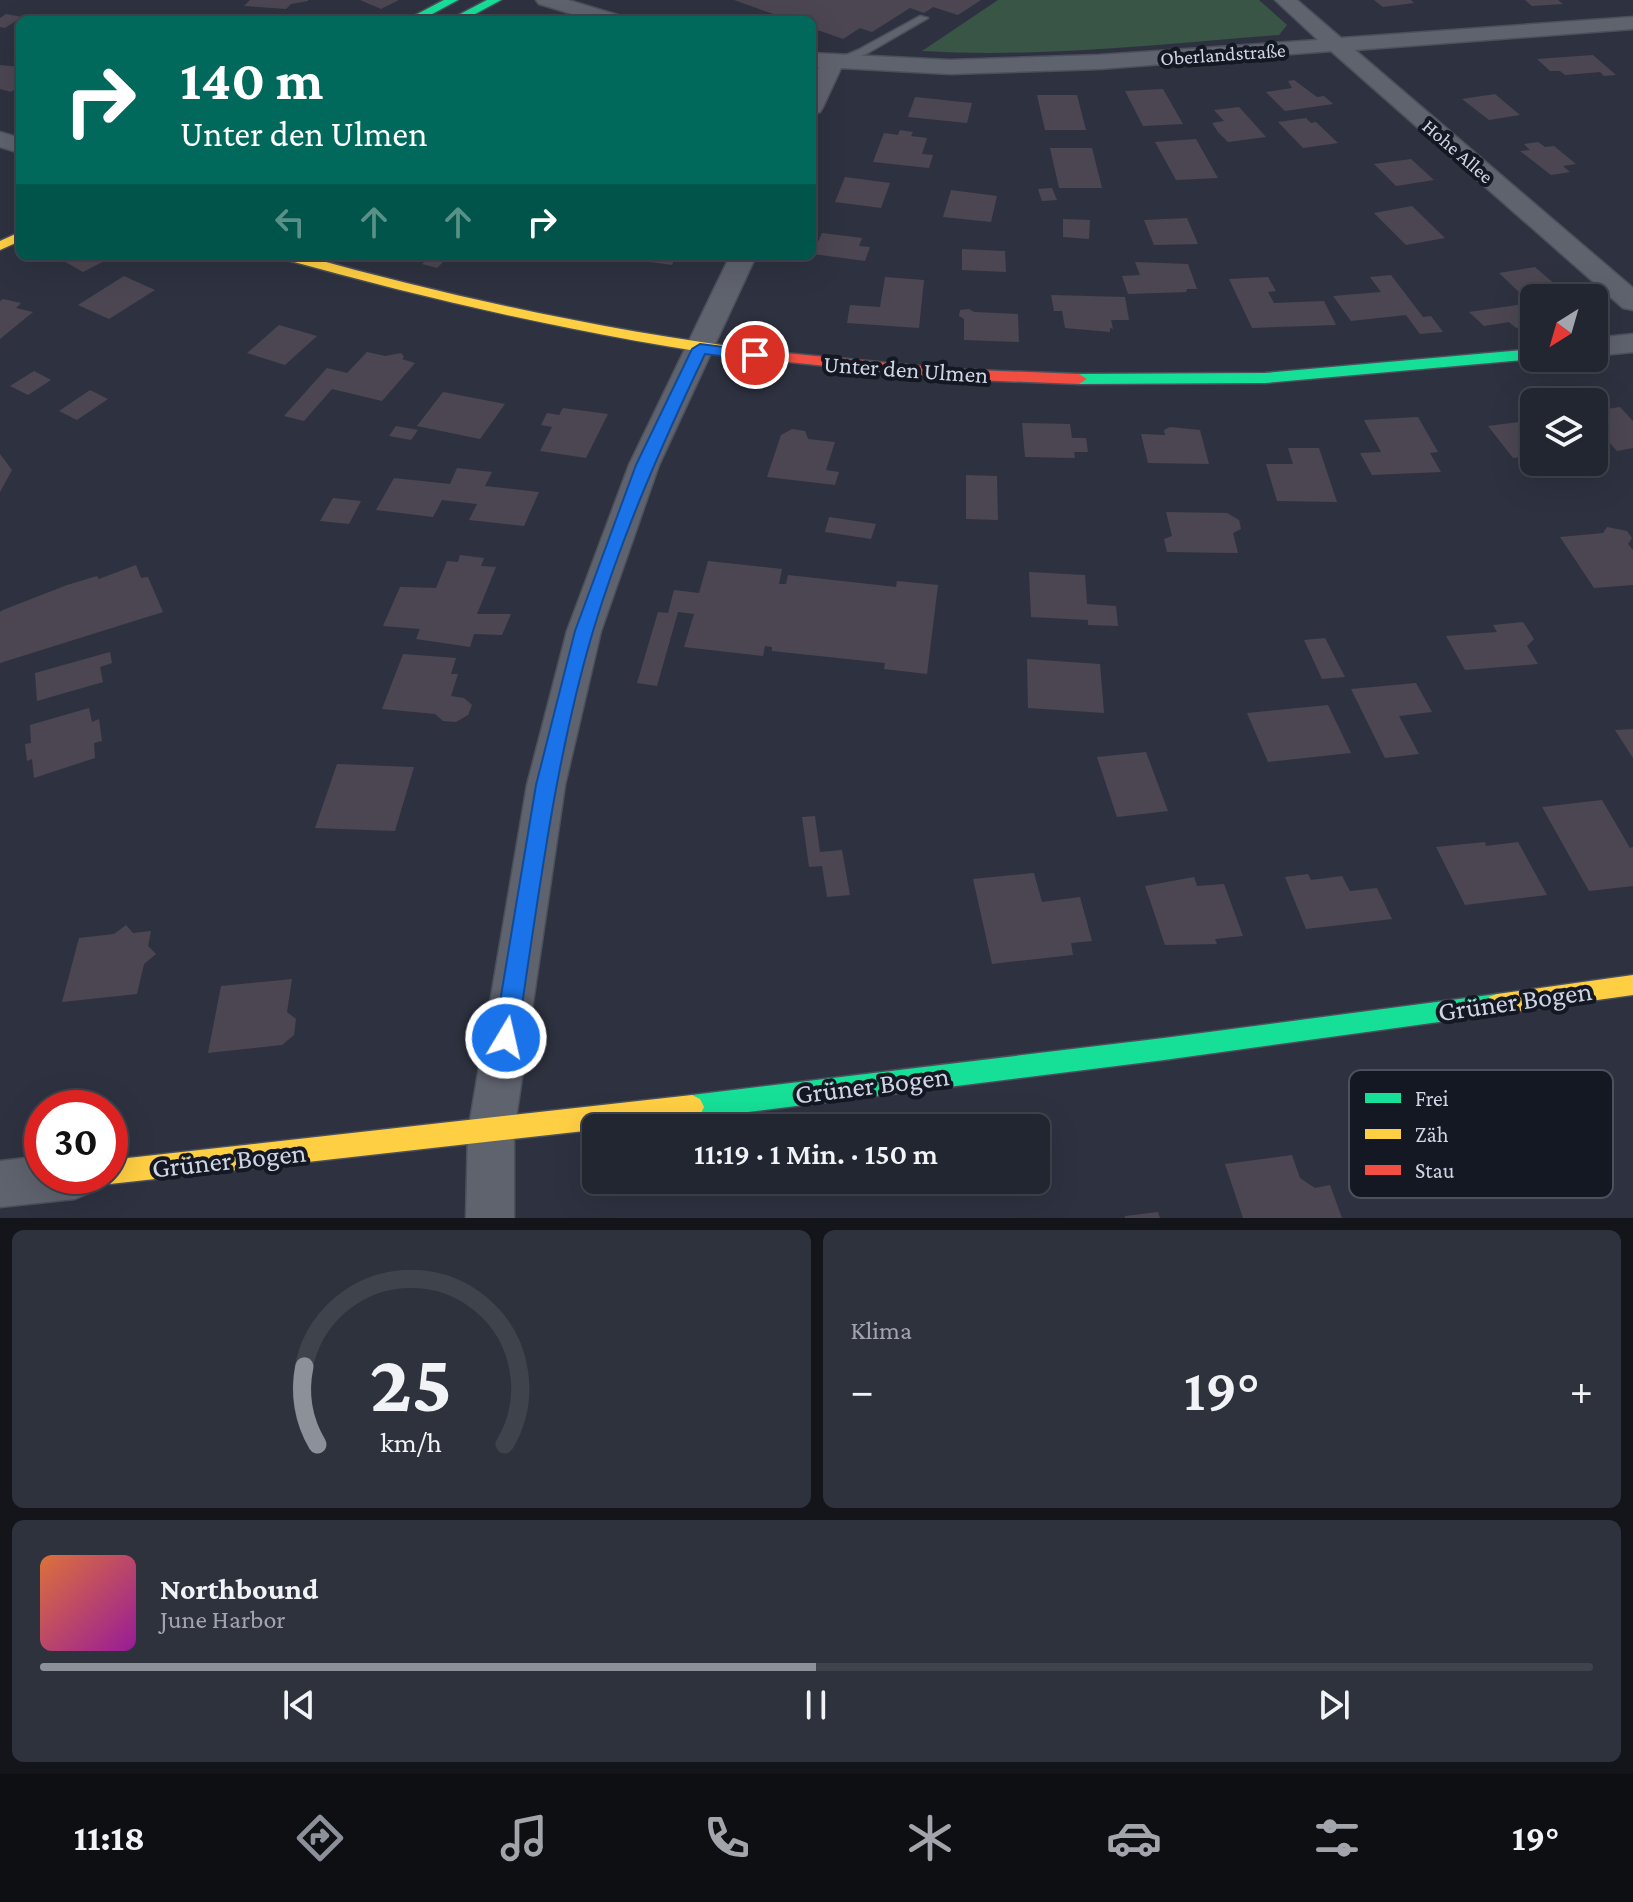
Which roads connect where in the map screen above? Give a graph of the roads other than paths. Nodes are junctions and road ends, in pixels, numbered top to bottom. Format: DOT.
graph roads {
  1 [pos="453,0"];
  2 [pos="496,0"];
  3 [pos="546,0"];
  4 [pos="1285,0"];
  5 [pos="420,16"];
  6 [pos="463,16"];
  7 [pos="600,16"];
  8 [pos="923,18"];
  9 [pos="1633,23"];
  10 [pos="1337,47"];
  11 [pos="822,62"];
  12 [pos="816,89"];
  13 [pos="302,260"];
  14 [pos="741,260"];
  15 [pos="1633,302"];
  16 [pos="1633,343"];
  17 [pos="1608,346"];
  18 [pos="700,349"];
  19 [pos="1520,356"];
  20 [pos="1633,985"];
  21 [pos="491,1132"];
  22 [pos="128,1170"];
  23 [pos="24,1181"];
  24 [pos="0,1184"];
  25 [pos="490,1218"];
  1 -- 5 [label="street"];
  2 -- 6 [label="street"];
  3 -- 7 [label="street"];
  4 -- 10 [label="street, Hohe Allee"];
  8 -- 11 [label="lane"];
  9 -- 10 [label="street, Oberlandstraße"];
  10 -- 11 [label="street, Oberlandstraße"];
  10 -- 15 [label="street, Hohe Allee"];
  11 -- 12 [label="street"];
  13 -- 18 [label="street, Unter den Ulmen"];
  14 -- 18 [label="street"];
  16 -- 17 [label="street"];
  18 -- 19 [label="street, Unter den Ulmen"];
  18 -- 21 [label="street"];
  20 -- 21 [label="street, Grüner Bogen"];
  21 -- 22 [label="street, Grüner Bogen"];
  21 -- 25 [label="street"];
  23 -- 24 [label="street"];
}
